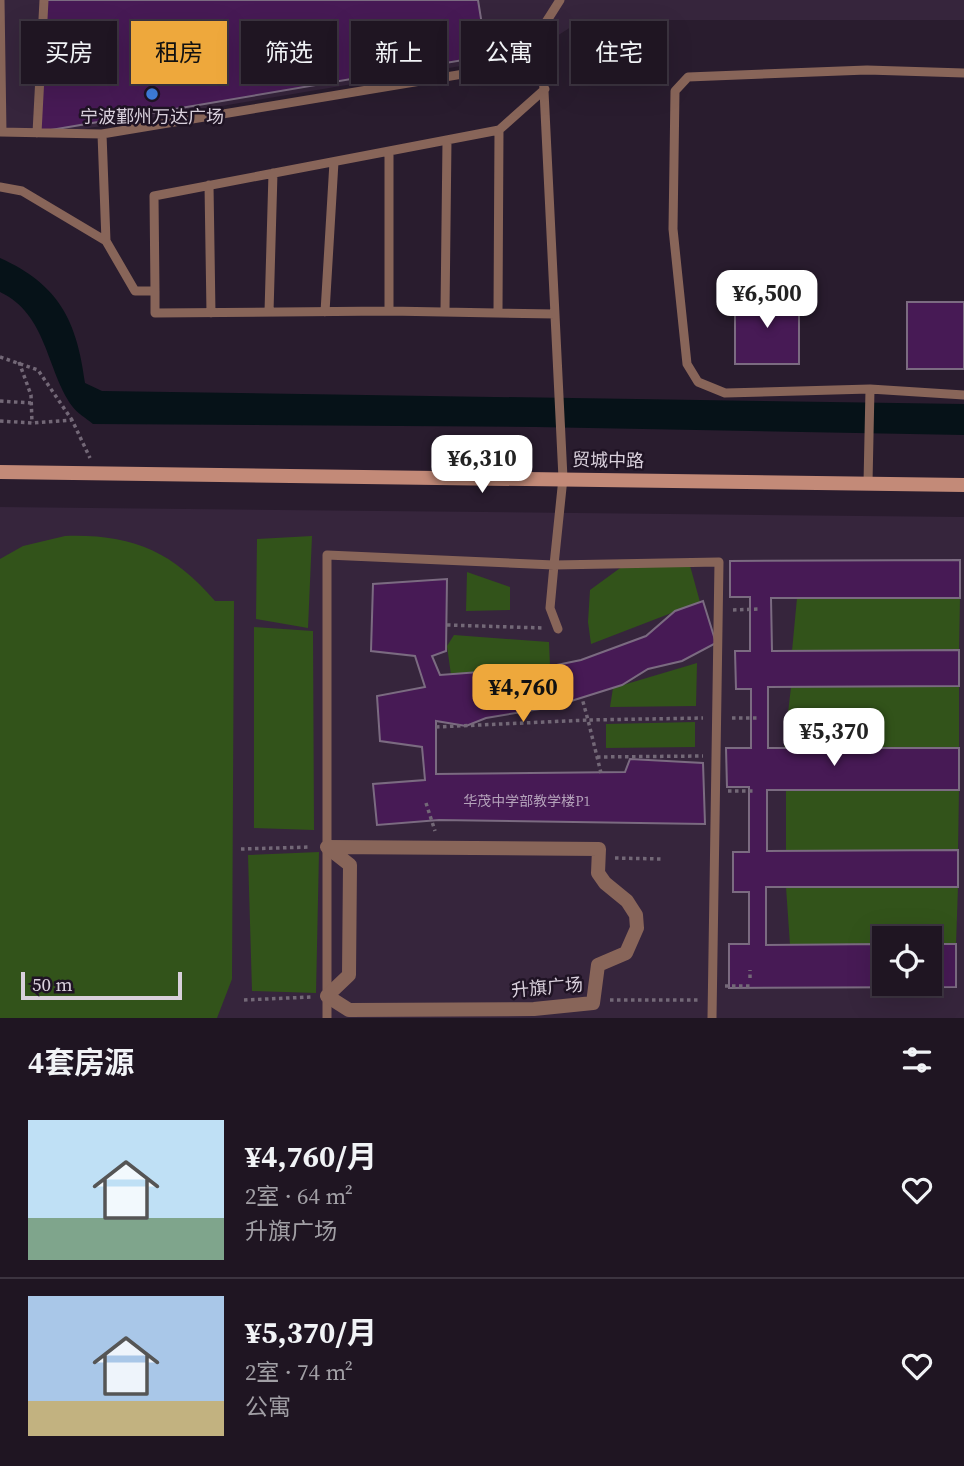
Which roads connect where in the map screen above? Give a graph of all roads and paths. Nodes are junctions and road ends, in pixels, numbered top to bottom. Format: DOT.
graph roads {
  1 [pos="0,0"];
  2 [pos="44,0"];
  3 [pos="560,0"];
  4 [pos="547,21"];
  5 [pos="461,74"];
  6 [pos="964,74"];
  7 [pos="544,84"];
  8 [pos="545,89"];
  9 [pos="499,130"];
  10 [pos="1,132"];
  11 [pos="37,133"];
  12 [pos="102,134"];
  13 [pos="447,140"];
  14 [pos="389,151"];
  15 [pos="334,162"];
  16 [pos="273,173"];
  17 [pos="209,185"];
  18 [pos="0,187"];
  19 [pos="106,241"];
  20 [pos="155,291"];
  21 [pos="389,311"];
  22 [pos="445,311"];
  23 [pos="269,312"];
  24 [pos="325,312"];
  25 [pos="498,312"];
  26 [pos="211,313"];
  27 [pos="555,314"];
  28 [pos="0,357"];
  29 [pos="19,362"];
  30 [pos="870,389"];
  31 [pos="964,395"];
  32 [pos="0,401"];
  33 [pos="31,403"];
  34 [pos="72,420"];
  35 [pos="0,421"];
  36 [pos="32,423"];
  37 [pos="0,472"];
  38 [pos="99,475"];
  39 [pos="563,478"];
  40 [pos="868,483"];
  41 [pos="964,485"];
  42 [pos="554,565"];
  43 [pos="760,609"];
  44 [pos="716,611"];
  45 [pos="447,625"];
  46 [pos="558,629"];
  47 [pos="582,698"];
  48 [pos="716,718"];
  49 [pos="757,718"];
  50 [pos="588,720"];
  51 [pos="436,727"];
  52 [pos="716,756"];
  53 [pos="597,757"];
  54 [pos="600,773"];
  55 [pos="755,790"];
  56 [pos="716,792"];
  57 [pos="426,803"];
  58 [pos="327,847"];
  59 [pos="440,848"];
  60 [pos="241,849"];
  61 [pos="599,858"];
  62 [pos="662,859"];
  63 [pos="750,970"];
  64 [pos="750,978"];
  65 [pos="713,986"];
  66 [pos="750,986"];
  67 [pos="327,996"];
  68 [pos="244,1000"];
  69 [pos="712,1001"];
  70 [pos="593,1003"];
  71 [pos="327,1018"];
  72 [pos="712,1018"];
  1 -- 10 [label="lane"];
  2 -- 11 [label="lane"];
  3 -- 4 [label="lane"];
  5 -- 12 [label="lane"];
  6 -- 30 [label="lane"];
  7 -- 8 [label="lane"];
  8 -- 9 [label="lane"];
  8 -- 27 [label="lane"];
  9 -- 13 [label="lane"];
  9 -- 25 [label="lane"];
  10 -- 11 [label="lane"];
  11 -- 12 [label="lane"];
  12 -- 19 [label="lane"];
  13 -- 14 [label="lane"];
  13 -- 22 [label="lane"];
  14 -- 15 [label="lane"];
  14 -- 21 [label="lane"];
  15 -- 16 [label="lane"];
  15 -- 24 [label="lane"];
  16 -- 17 [label="lane"];
  16 -- 23 [label="lane"];
  17 -- 20 [label="lane"];
  17 -- 26 [label="lane"];
  18 -- 19 [label="lane"];
  19 -- 20 [label="lane"];
  20 -- 26 [label="lane"];
  21 -- 22 [label="lane"];
  21 -- 24 [label="lane"];
  22 -- 25 [label="lane"];
  23 -- 24 [label="lane"];
  23 -- 26 [label="lane"];
  25 -- 27 [label="lane"];
  27 -- 39 [label="lane"];
  28 -- 29 [label="path"];
  29 -- 33 [label="path"];
  29 -- 34 [label="path"];
  30 -- 31 [label="lane"];
  30 -- 40 [label="lane"];
  32 -- 33 [label="path"];
  33 -- 36 [label="path"];
  34 -- 36 [label="path"];
  34 -- 38 [label="path"];
  35 -- 36 [label="path"];
  37 -- 38 [label="main road, 贸城中路"];
  38 -- 39 [label="main road, 贸城中路"];
  39 -- 40 [label="main road, 贸城中路"];
  39 -- 42 [label="lane"];
  40 -- 41 [label="main road, 贸城中路"];
  42 -- 44 [label="lane"];
  42 -- 46 [label="lane"];
  42 -- 58 [label="lane"];
  43 -- 44 [label="path"];
  44 -- 48 [label="lane"];
  45 -- 46 [label="path"];
  47 -- 50 [label="path"];
  48 -- 49 [label="path"];
  48 -- 50 [label="path"];
  48 -- 52 [label="lane"];
  50 -- 51 [label="path"];
  50 -- 53 [label="path"];
  52 -- 53 [label="path"];
  52 -- 56 [label="lane"];
  53 -- 54 [label="path"];
  55 -- 56 [label="path"];
  56 -- 65 [label="lane"];
  57 -- 59 [label="path"];
  58 -- 59 [label="street"];
  58 -- 60 [label="path"];
  58 -- 67 [label="lane"];
  58 -- 67 [label="street"];
  59 -- 61 [label="street"];
  61 -- 62 [label="path"];
  61 -- 70 [label="street, 升旗广场"];
  63 -- 64 [label="path"];
  65 -- 66 [label="path"];
  65 -- 69 [label="lane"];
  67 -- 68 [label="path"];
  67 -- 70 [label="street, 升旗广场"];
  67 -- 71 [label="lane"];
  69 -- 70 [label="path"];
  69 -- 72 [label="lane"];
}
